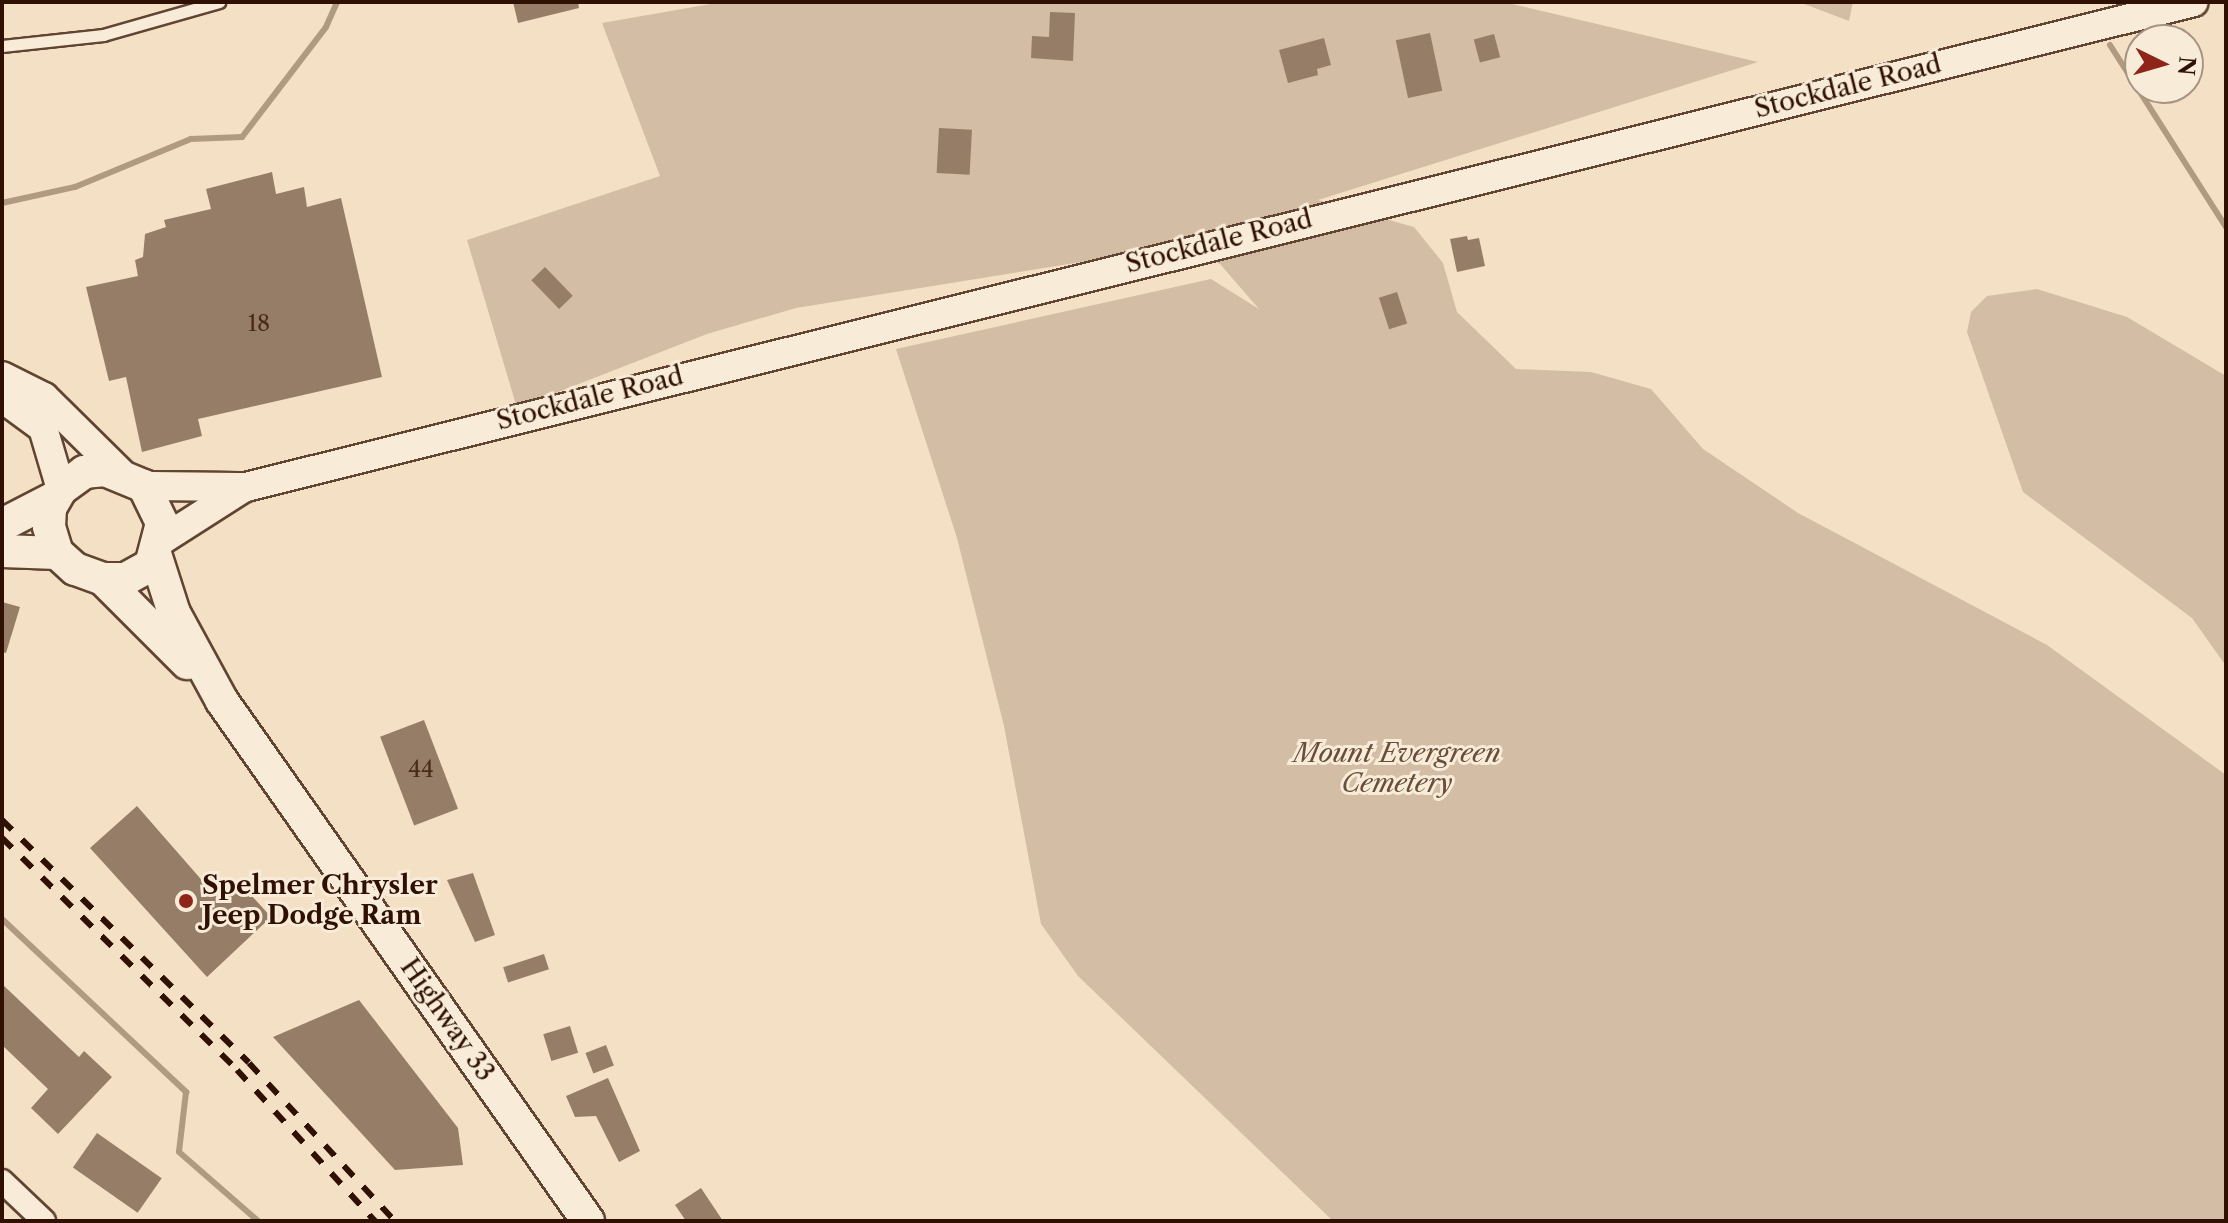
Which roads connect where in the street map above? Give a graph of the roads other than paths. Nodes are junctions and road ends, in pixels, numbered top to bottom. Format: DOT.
graph roads {
  1 [pos="219,2"];
  2 [pos="2194,2"];
  3 [pos="2,46"];
  4 [pos="2,376"];
  5 [pos="2,398"];
  6 [pos="133,480"];
  7 [pos="246,487"];
  8 [pos="57,494"];
  9 [pos="2,525"];
  10 [pos="159,549"];
  11 [pos="2,551"];
  12 [pos="57,553"];
  13 [pos="103,579"];
  14 [pos="222,701"];
  15 [pos="2,1181"];
  16 [pos="44,1221"];
  17 [pos="588,1221"];
  1 -- 3 [label="lane"];
  2 -- 7 [label="street, Stockdale Road"];
  4 -- 6 [label="street"];
  5 -- 8 [label="street"];
  6 -- 7 [label="street, Stockdale Road"];
  6 -- 8 [label="main road"];
  6 -- 10 [label="main road"];
  7 -- 10 [label="street, Stockdale Road"];
  8 -- 9 [label="main road"];
  8 -- 12 [label="main road"];
  10 -- 13 [label="main road"];
  10 -- 14 [label="main road, Highway 33"];
  11 -- 12 [label="main road"];
  12 -- 13 [label="main road"];
  13 -- 14 [label="main road, Highway 33"];
  14 -- 17 [label="main road, Highway 33"];
  15 -- 16 [label="street"];
}
